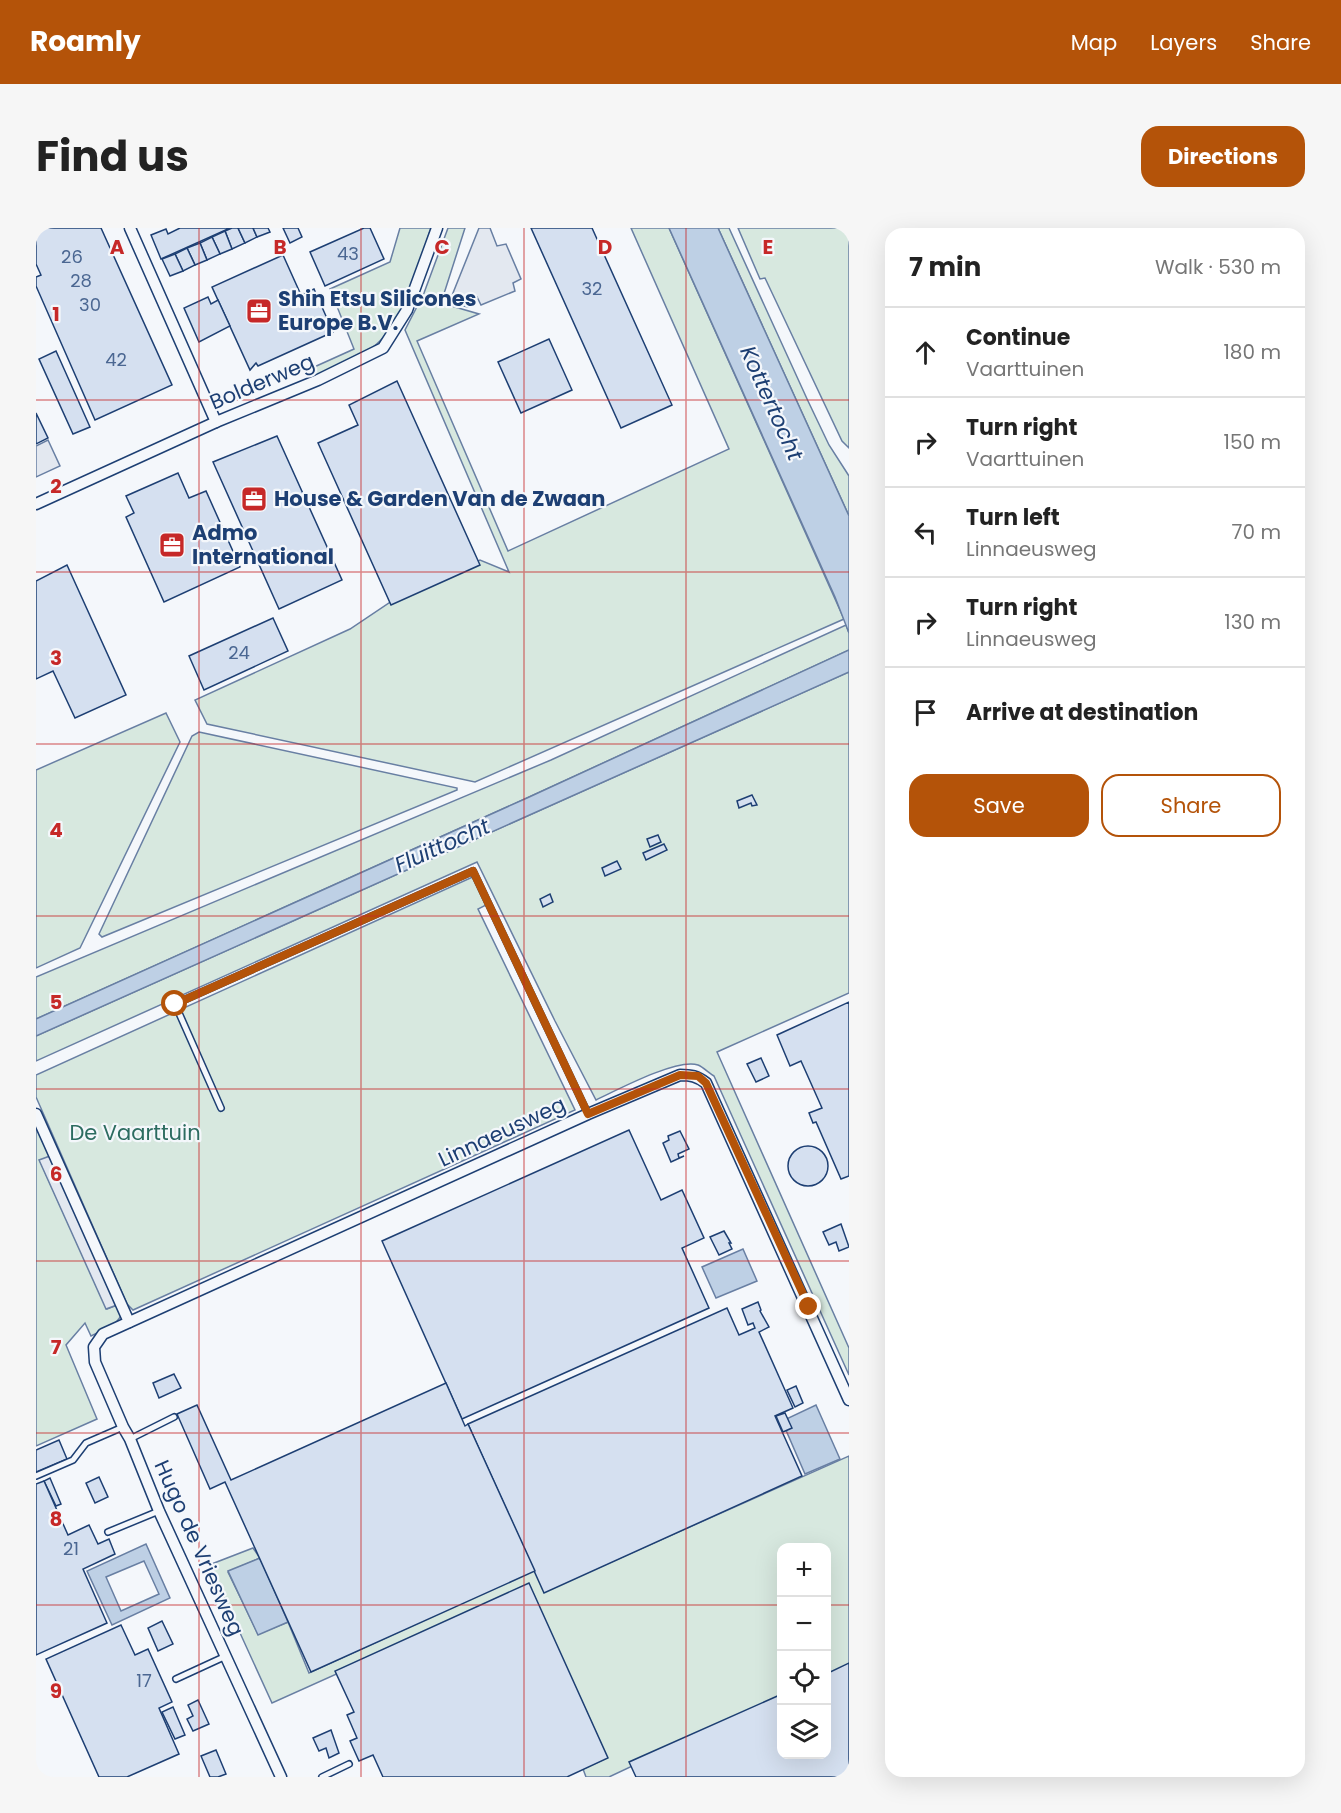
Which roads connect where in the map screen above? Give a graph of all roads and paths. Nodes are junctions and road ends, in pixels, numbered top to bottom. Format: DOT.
graph roads {
  1 [pos="130,228"];
  2 [pos="437,228"];
  3 [pos="216,422"];
  4 [pos="36,504"];
  5 [pos="221,1108"];
  6 [pos="36,1114"];
  7 [pos="588,1114"];
  8 [pos="129,1322"];
  9 [pos="103,1334"];
  10 [pos="849,1400"];
  11 [pos="174,1417"];
  12 [pos="123,1427"];
  13 [pos="130,1439"];
  14 [pos="36,1476"];
  15 [pos="159,1511"];
  16 [pos="108,1532"];
  17 [pos="226,1656"];
  18 [pos="176,1679"];
  19 [pos="349,1764"];
  20 [pos="281,1777"];
  21 [pos="322,1777"];
  1 -- 3 [label="street"];
  2 -- 3 [label="street, Bolderweg"];
  3 -- 4 [label="street, Bolderweg"];
  5 -- 7 [label="lane"];
  6 -- 8 [label="street"];
  7 -- 8 [label="street, Linnaeusweg"];
  7 -- 10 [label="street, Linnaeusweg"];
  8 -- 9 [label="street, Linnaeusweg"];
  9 -- 12 [label="street, Hugo de Vriesweg"];
  11 -- 13 [label="lane"];
  12 -- 13 [label="street, Hugo de Vriesweg"];
  12 -- 14 [label="lane"];
  13 -- 15 [label="street, Hugo de Vriesweg"];
  15 -- 16 [label="lane"];
  15 -- 17 [label="street, Hugo de Vriesweg"];
  17 -- 18 [label="lane"];
  17 -- 20 [label="street, Hugo de Vriesweg"];
  19 -- 21 [label="lane"];
}
